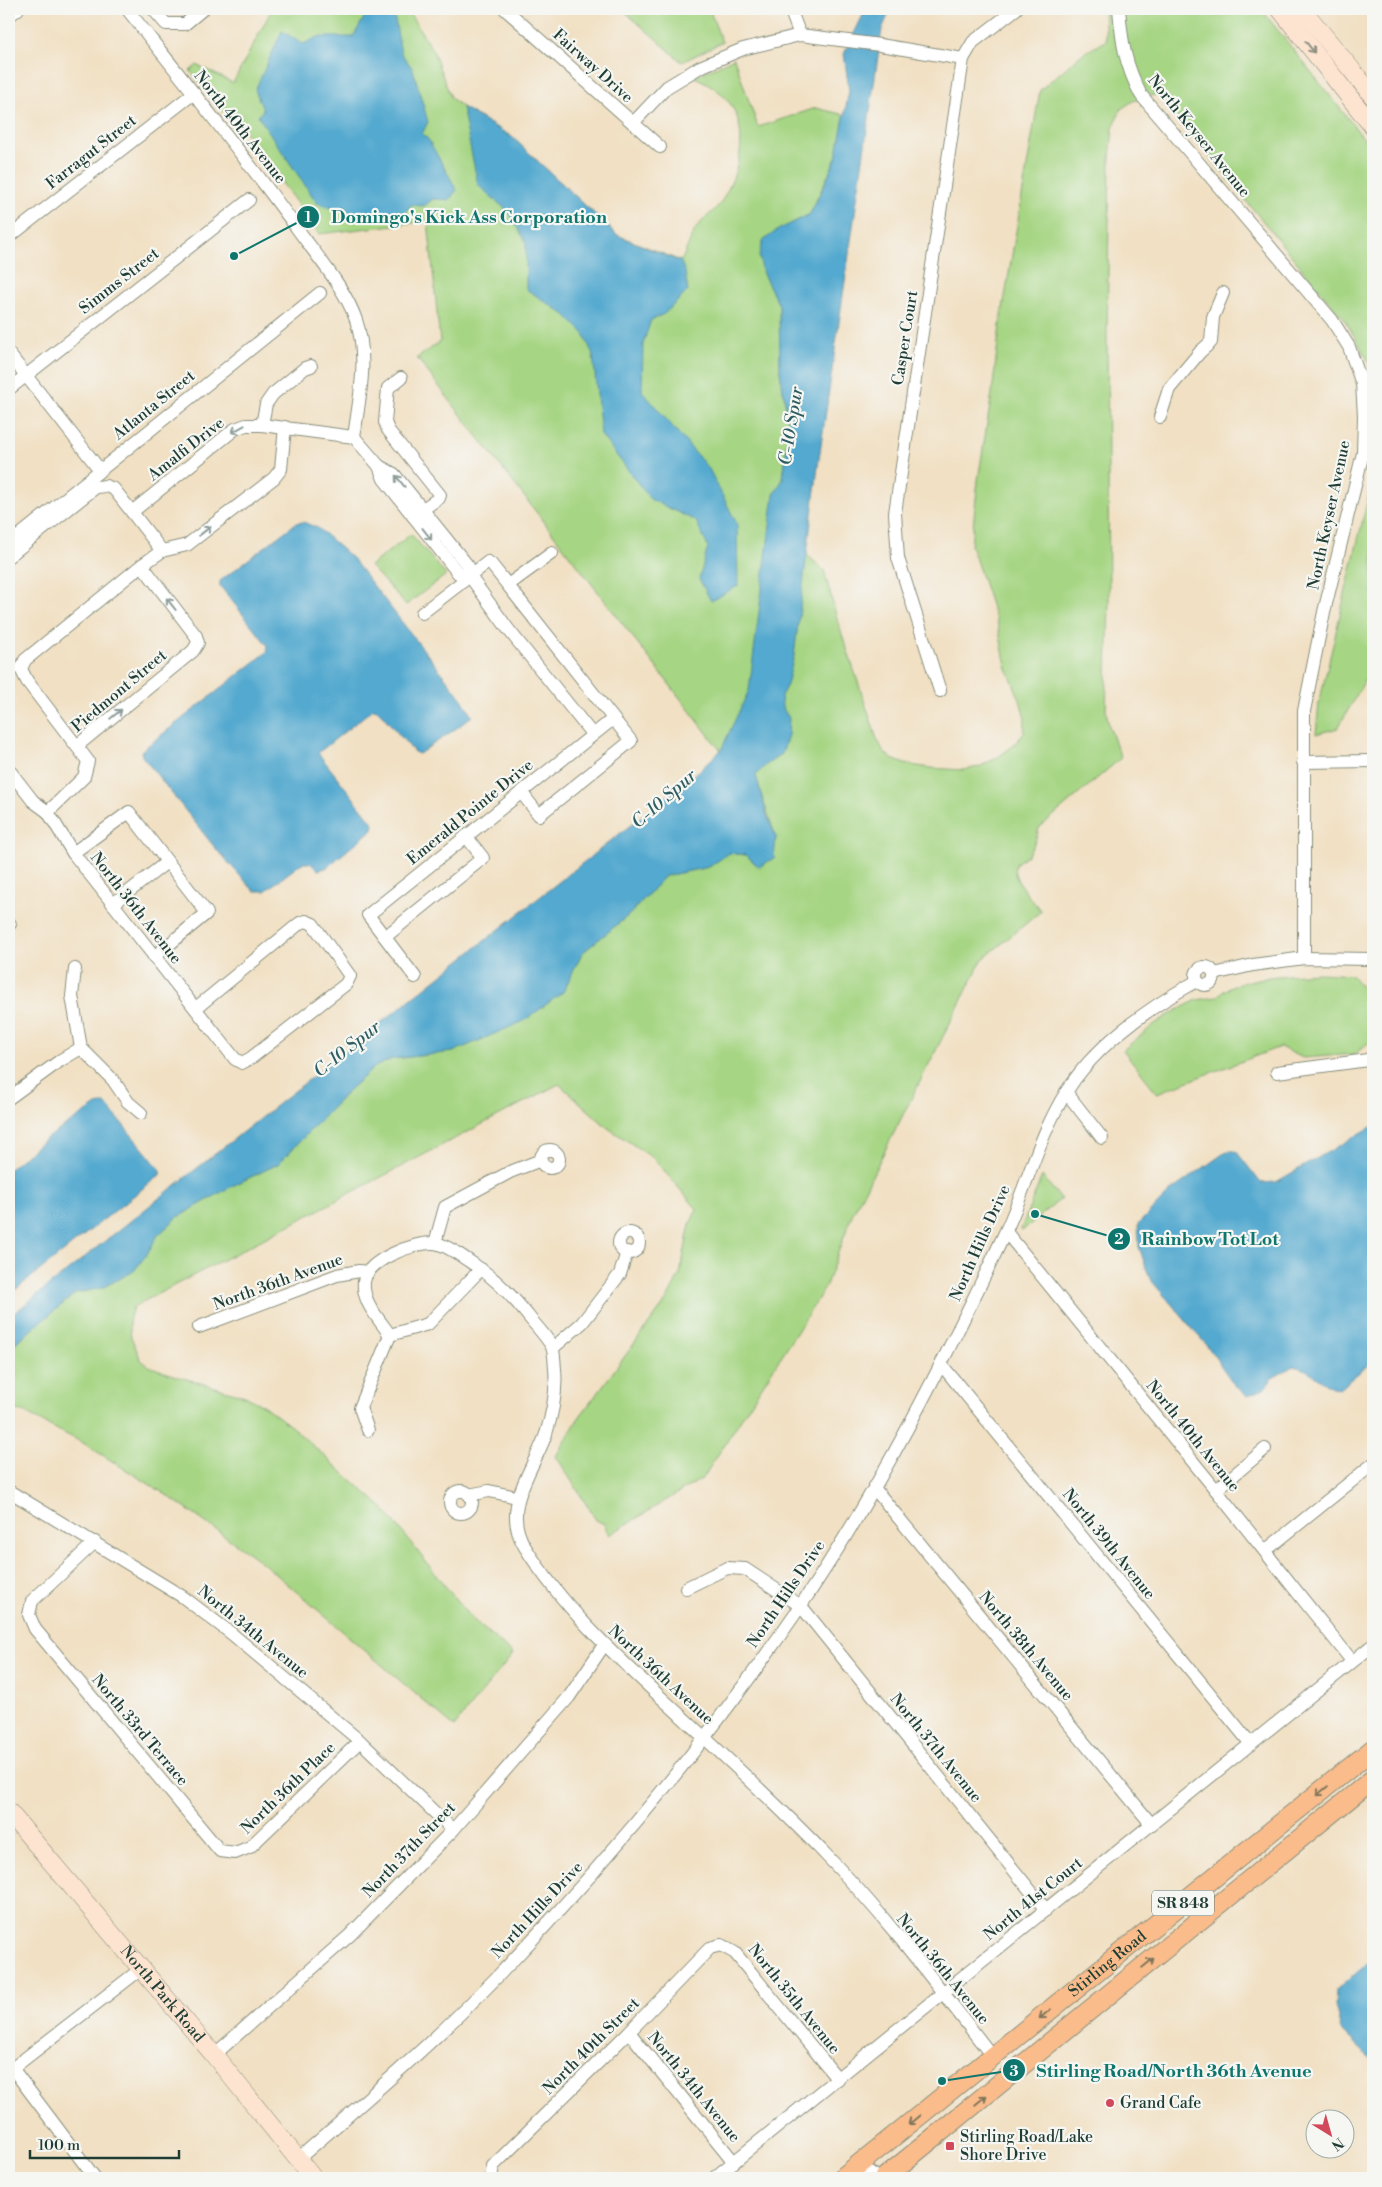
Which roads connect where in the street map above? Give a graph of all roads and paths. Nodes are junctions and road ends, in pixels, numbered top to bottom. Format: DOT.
graph roads {
  1 [pos="18,9"];
  2 [pos="127,9"];
  3 [pos="154,9"];
  4 [pos="203,9"];
  5 [pos="505,9"];
  6 [pos="790,9"];
  7 [pos="1016,9"];
  8 [pos="1119,9"];
  9 [pos="1280,9"];
  10 [pos="1302,9"];
  11 [pos="9,16"];
  12 [pos="800,35"];
  13 [pos="964,59"];
  14 [pos="194,93"];
  15 [pos="1373,96"];
  16 [pos="633,123"];
  17 [pos="1373,126"];
  18 [pos="660,148"];
  19 [pos="249,200"];
  20 [pos="9,237"];
  21 [pos="320,292"];
  22 [pos="1223,293"];
  23 [pos="9,354"];
  24 [pos="311,366"];
  25 [pos="26,375"];
  26 [pos="401,378"];
  27 [pos="9,389"];
  28 [pos="1160,417"];
  29 [pos="262,425"];
  30 [pos="285,427"];
  31 [pos="354,437"];
  32 [pos="100,470"];
  33 [pos="132,512"];
  34 [pos="418,513"];
  35 [pos="9,544"];
  36 [pos="162,551"];
  37 [pos="552,553"];
  38 [pos="9,556"];
  39 [pos="142,566"];
  40 [pos="469,575"];
  41 [pos="508,586"];
  42 [pos="422,613"];
  43 [pos="940,690"];
  44 [pos="613,719"];
  45 [pos="592,734"];
  46 [pos="78,745"];
  47 [pos="1373,761"];
  48 [pos="1303,762"];
  49 [pos="9,770"];
  50 [pos="521,792"];
  51 [pos="48,812"];
  52 [pos="466,836"];
  53 [pos="73,853"];
  54 [pos="167,862"];
  55 [pos="113,904"];
  56 [pos="385,937"];
  57 [pos="154,957"];
  58 [pos="1304,958"];
  59 [pos="1373,959"];
  60 [pos="75,969"];
  61 [pos="415,977"];
  62 [pos="196,1008"];
  63 [pos="81,1048"];
  64 [pos="1373,1056"];
  65 [pos="1277,1072"];
  66 [pos="1066,1092"];
  67 [pos="9,1098"];
  68 [pos="141,1113"];
  69 [pos="1102,1138"];
  70 [pos="541,1160"];
  71 [pos="1006,1232"];
  72 [pos="435,1243"];
  73 [pos="627,1252"];
  74 [pos="481,1269"];
  75 [pos="368,1272"];
  76 [pos="199,1327"];
  77 [pos="390,1335"];
  78 [pos="553,1348"];
  79 [pos="942,1364"];
  80 [pos="368,1430"];
  81 [pos="1265,1449"];
  82 [pos="1373,1464"];
  83 [pos="874,1488"];
  84 [pos="1216,1490"];
  85 [pos="9,1491"];
  86 [pos="469,1495"];
  87 [pos="518,1496"];
  88 [pos="95,1542"];
  89 [pos="1265,1551"];
  90 [pos="686,1588"];
  91 [pos="801,1606"];
  92 [pos="604,1645"];
  93 [pos="1373,1645"];
  94 [pos="1352,1662"];
  95 [pos="705,1738"];
  96 [pos="360,1741"];
  97 [pos="1251,1744"];
  98 [pos="1373,1750"];
  99 [pos="1348,1770"];
  100 [pos="1373,1780"];
  101 [pos="1341,1806"];
  102 [pos="9,1812"];
  103 [pos="1152,1825"];
  104 [pos="453,1830"];
  105 [pos="236,1852"];
  106 [pos="1046,1910"];
  107 [pos="722,1945"];
  108 [pos="141,1969"];
  109 [pos="942,1994"];
  110 [pos="629,2032"];
  111 [pos="1022,2033"];
  112 [pos="214,2055"];
  113 [pos="992,2056"];
  114 [pos="11,2070"];
  115 [pos="1010,2076"];
  116 [pos="838,2079"];
  117 [pos="298,2159"];
  118 [pos="734,2162"];
  119 [pos="861,2172"];
  120 [pos="90,2176"];
  121 [pos="313,2178"];
  122 [pos="491,2178"];
  123 [pos="714,2178"];
  124 [pos="842,2178"];
  125 [pos="879,2178"];
  126 [pos="884,2178"];
  1 -- 11 [label="street"];
  2 -- 14 [label="street, North 40th Avenue"];
  3 -- 4 [label="street"];
  5 -- 16 [label="street, Fairway Drive"];
  6 -- 12 [label="street"];
  7 -- 13 [label="street, Casper Court"];
  8 -- 48 [label="street, North Keyser Avenue"];
  9 -- 17 [label="street, one-way"];
  10 -- 15 [label="street"];
  12 -- 13 [label="street"];
  12 -- 16 [label="street"];
  13 -- 43 [label="street, Casper Court"];
  14 -- 20 [label="street, Farragut Street"];
  14 -- 31 [label="street, North 40th Avenue"];
  16 -- 18 [label="street, Fairway Drive"];
  19 -- 25 [label="street, Simms Street"];
  21 -- 32 [label="street, Atlanta Street"];
  22 -- 28 [label="street"];
  23 -- 25 [label="street"];
  24 -- 29 [label="street"];
  25 -- 27 [label="street, Simms Street"];
  25 -- 32 [label="street"];
  26 -- 34 [label="street"];
  29 -- 30 [label="street, Amalfi Drive"];
  29 -- 33 [label="street, Amalfi Drive, one-way"];
  30 -- 31 [label="street, Amalfi Drive"];
  36 -- 30 [label="street, one-way"];
  31 -- 34 [label="street"];
  32 -- 35 [label="street, Atlanta Street"];
  33 -- 36 [label="street"];
  33 -- 38 [label="street"];
  34 -- 40 [label="street"];
  36 -- 39 [label="street"];
  37 -- 41 [label="street"];
  46 -- 39 [label="street, Piedmont Street, one-way"];
  39 -- 46 [label="street"];
  40 -- 41 [label="street"];
  40 -- 42 [label="street"];
  40 -- 45 [label="street"];
  41 -- 44 [label="street"];
  44 -- 45 [label="street, Emerald Pointe Drive"];
  44 -- 50 [label="street"];
  45 -- 50 [label="street, Emerald Pointe Drive"];
  46 -- 51 [label="street, Piedmont Street"];
  47 -- 48 [label="street"];
  48 -- 58 [label="street, North Keyser Avenue"];
  49 -- 51 [label="street, North 36th Avenue"];
  50 -- 52 [label="street, Emerald Pointe Drive"];
  51 -- 53 [label="street, North 36th Avenue"];
  52 -- 56 [label="street"];
  52 -- 56 [label="street, Emerald Pointe Drive"];
  53 -- 54 [label="street"];
  53 -- 55 [label="street, North 36th Avenue"];
  54 -- 55 [label="street"];
  54 -- 57 [label="street"];
  55 -- 57 [label="street, North 36th Avenue"];
  56 -- 61 [label="street"];
  57 -- 62 [label="street, North 36th Avenue"];
  58 -- 59 [label="street"];
  58 -- 66 [label="street, North Hills Drive"];
  60 -- 63 [label="street"];
  62 -- 62 [label="street, North 36th Avenue"];
  63 -- 67 [label="street"];
  63 -- 68 [label="street"];
  64 -- 65 [label="street"];
  66 -- 69 [label="street"];
  66 -- 71 [label="street, North Hills Drive"];
  70 -- 72 [label="street"];
  71 -- 79 [label="street, North Hills Drive"];
  71 -- 84 [label="street, North 40th Avenue"];
  72 -- 74 [label="street"];
  72 -- 75 [label="street, North 36th Avenue"];
  73 -- 78 [label="street"];
  74 -- 77 [label="street"];
  74 -- 78 [label="street"];
  75 -- 76 [label="street, North 36th Avenue"];
  75 -- 77 [label="street, North 36th Avenue"];
  77 -- 80 [label="street"];
  78 -- 87 [label="street, North 36th Avenue"];
  79 -- 83 [label="street, North Hills Drive"];
  79 -- 97 [label="street, North 39th Avenue"];
  81 -- 84 [label="street"];
  82 -- 89 [label="street"];
  83 -- 91 [label="street, North Hills Drive"];
  83 -- 103 [label="street, North 38th Avenue"];
  84 -- 89 [label="street, North 40th Avenue"];
  85 -- 88 [label="street, North 34th Avenue"];
  86 -- 87 [label="street"];
  87 -- 92 [label="street, North 36th Avenue"];
  88 -- 96 [label="street, North 34th Avenue"];
  88 -- 105 [label="street, North 33rd Terrace"];
  89 -- 94 [label="street, North 40th Avenue"];
  90 -- 91 [label="street, North 37th Avenue"];
  91 -- 95 [label="street, North Hills Drive"];
  91 -- 106 [label="street, North 37th Avenue"];
  92 -- 95 [label="street, North 36th Avenue"];
  92 -- 104 [label="street, North 37th Street"];
  93 -- 94 [label="street, North 41st Court"];
  94 -- 97 [label="street, North 41st Court"];
  95 -- 109 [label="street, North 36th Avenue"];
  95 -- 117 [label="street, North Hills Drive"];
  96 -- 104 [label="street, North 34th Avenue"];
  96 -- 105 [label="street, North 36th Place"];
  97 -- 103 [label="street, North 41st Court"];
  98 -- 99 [label="main road, Stirling Road / SR 848"];
  99 -- 101 [label="main road"];
  99 -- 111 [label="main road, Stirling Road / SR 848, one-way"];
  100 -- 101 [label="main road, Stirling Road / SR 848"];
  115 -- 101 [label="main road, Stirling Road / SR 848, one-way"];
  102 -- 108 [label="street, North Park Road"];
  103 -- 106 [label="street, North 41st Court"];
  104 -- 112 [label="street, North 37th Street"];
  106 -- 109 [label="street, North 41st Court"];
  107 -- 110 [label="street, North 40th Street"];
  107 -- 116 [label="street, North 35th Avenue"];
  108 -- 112 [label="street, North Park Road"];
  108 -- 114 [label="street"];
  109 -- 113 [label="street, North 36th Avenue"];
  109 -- 116 [label="street, North 41st Court"];
  110 -- 118 [label="street, North 34th Avenue"];
  110 -- 122 [label="street, North 40th Street"];
  111 -- 113 [label="main road, Stirling Road / SR 848"];
  111 -- 115 [label="main road"];
  112 -- 117 [label="street, North Park Road"];
  113 -- 119 [label="main road, Stirling Road / SR 848, one-way"];
  114 -- 120 [label="street"];
  126 -- 115 [label="main road, Stirling Road / SR 848, one-way"];
  116 -- 118 [label="street, North 41st Court"];
  117 -- 121 [label="street, North Park Road"];
  118 -- 123 [label="street, North 41st Court"];
  119 -- 124 [label="main road, Stirling Road / SR 848"];
  119 -- 125 [label="street"];
}
